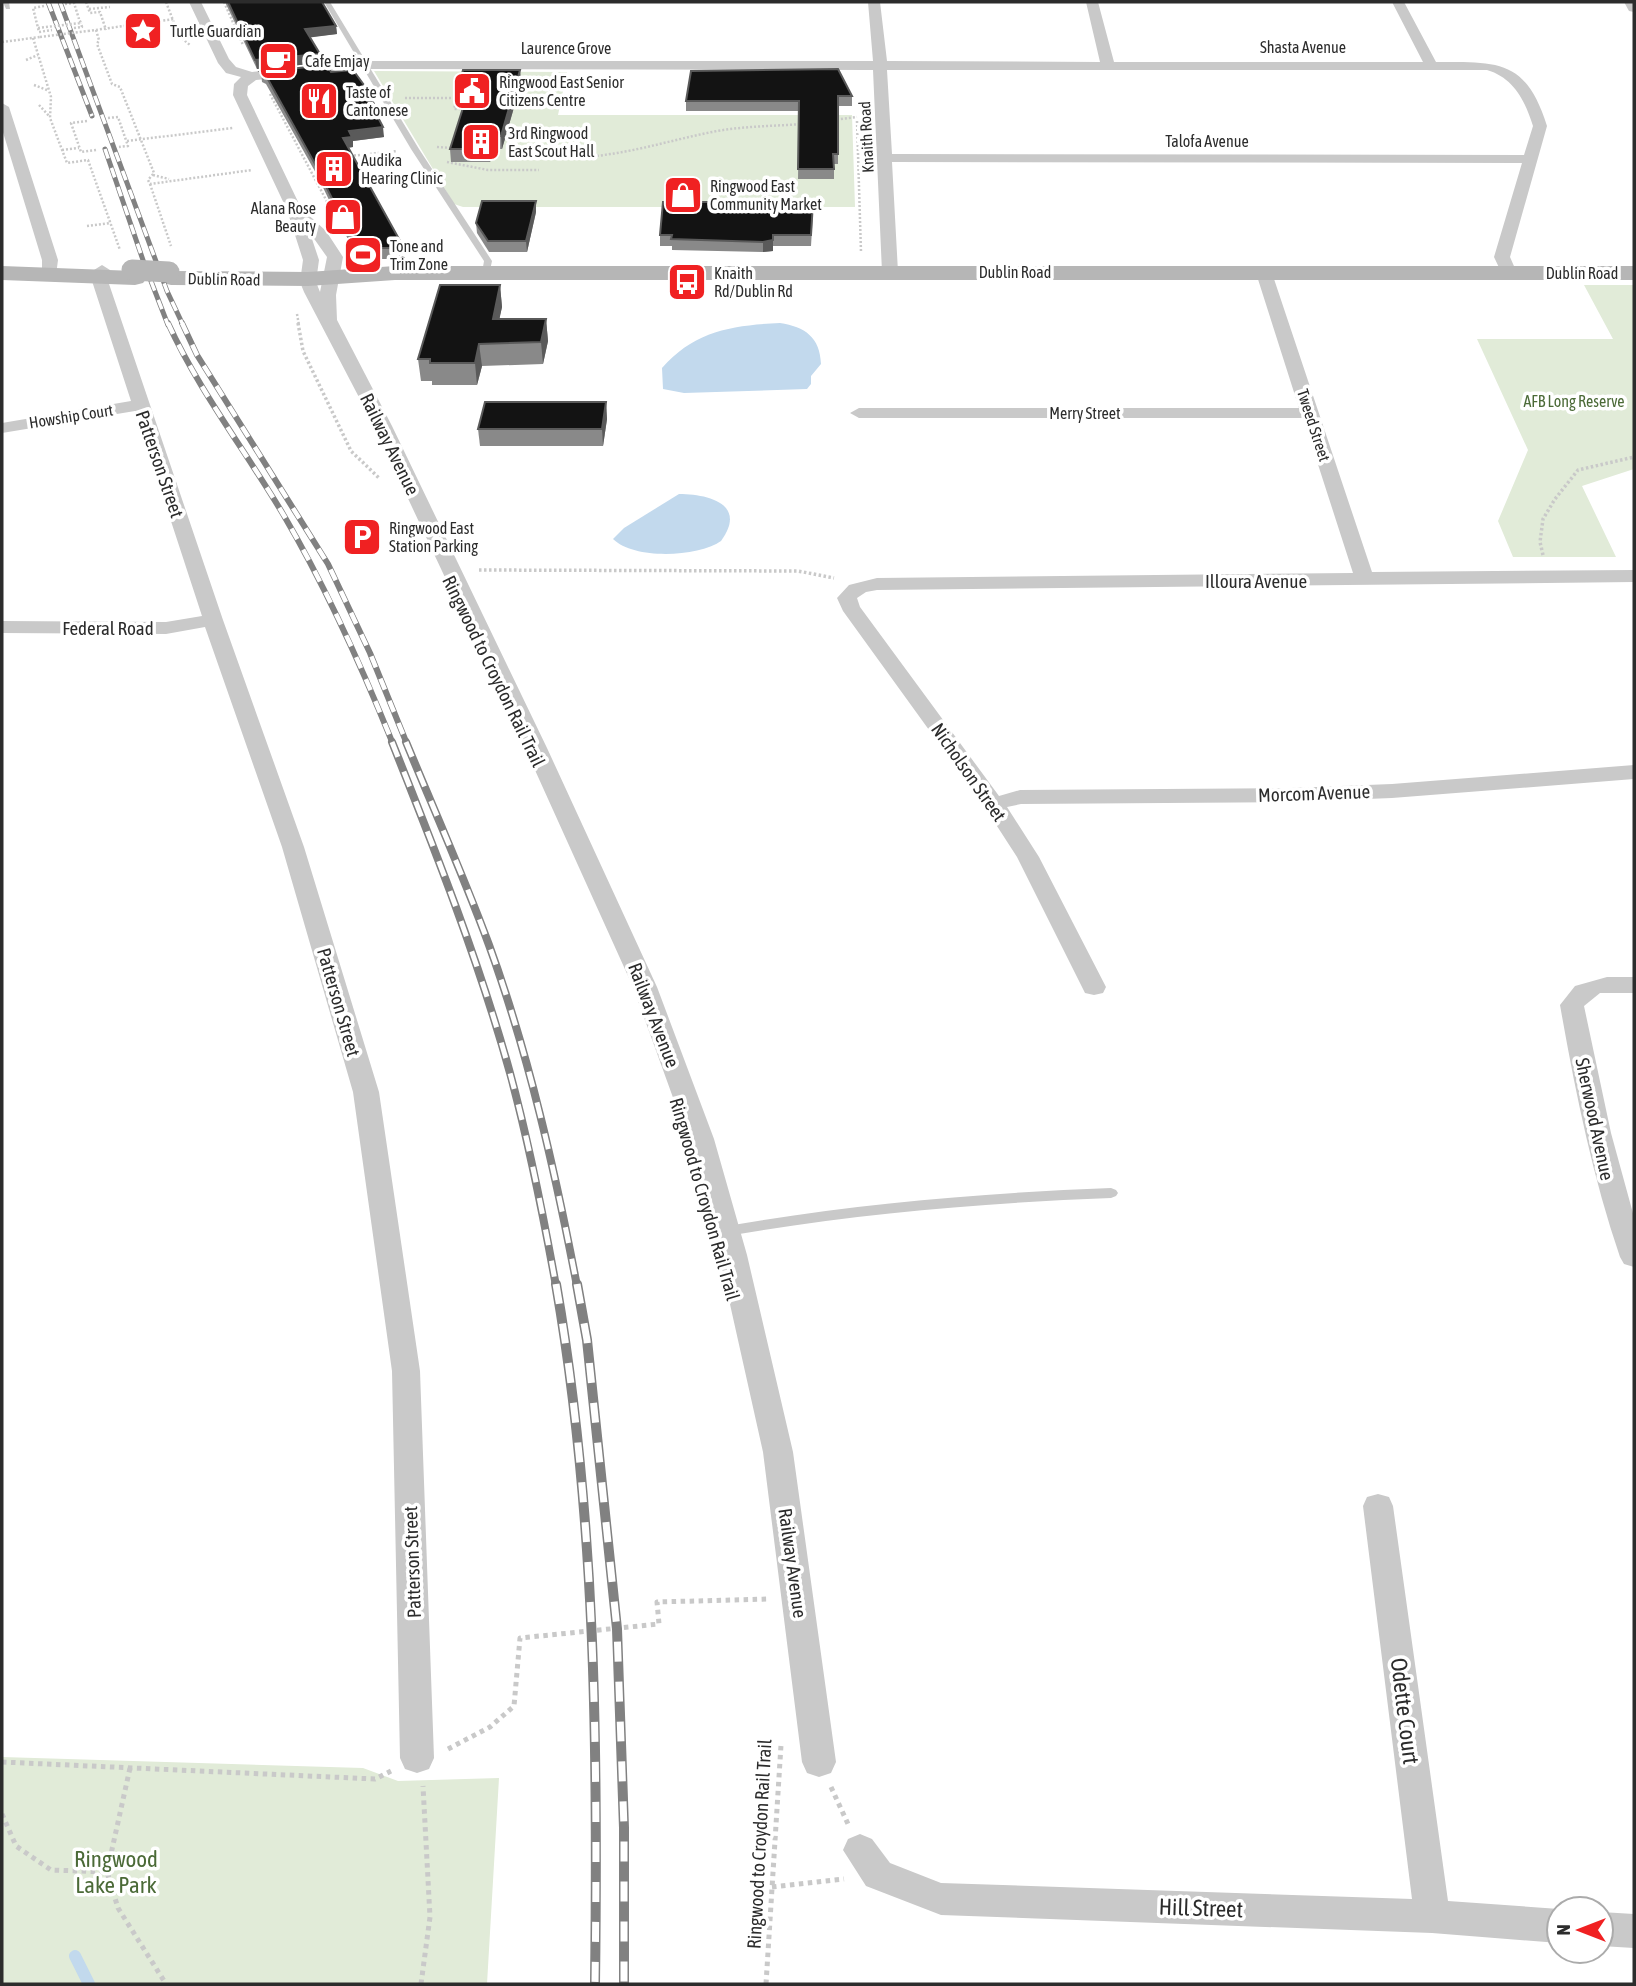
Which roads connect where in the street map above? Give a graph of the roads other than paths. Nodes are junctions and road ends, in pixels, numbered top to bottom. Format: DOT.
graph roads {
  1 [pos="195,2"];
  2 [pos="327,2"];
  3 [pos="874,2"];
  4 [pos="1092,2"];
  5 [pos="1398,2"];
  6 [pos="1630,2"];
  7 [pos="1634,8"];
  8 [pos="365,65"];
  9 [pos="880,65"];
  10 [pos="1108,65"];
  11 [pos="1432,65"];
  12 [pos="259,80"];
  13 [pos="2,107"];
  14 [pos="884,158"];
  15 [pos="1529,159"];
  16 [pos="295,209"];
  17 [pos="171,267"];
  18 [pos="2,272"];
  19 [pos="52,272"];
  20 [pos="890,272"];
  21 [pos="486,273"];
  22 [pos="1264,273"];
  23 [pos="1509,273"];
  24 [pos="1634,273"];
  25 [pos="101,274"];
  26 [pos="321,274"];
  27 [pos="329,321"];
  28 [pos="140,405"];
  29 [pos="859,413"];
  30 [pos="1310,413"];
  31 [pos="2,428"];
  32 [pos="1634,576"];
  33 [pos="1364,577"];
  34 [pos="877,584"];
  35 [pos="213,620"];
  36 [pos="2,627"];
  37 [pos="1634,772"];
  38 [pos="994,804"];
  39 [pos="1634,985"];
  40 [pos="1094,987"];
  41 [pos="1111,1193"];
  42 [pos="727,1231"];
  43 [pos="1634,1257"];
  44 [pos="1378,1506"];
  45 [pos="417,1758"];
  46 [pos="819,1762"];
  47 [pos="869,1863"];
  48 [pos="1432,1916"];
  49 [pos="1545,1925"];
  50 [pos="1615,1930"];
  51 [pos="1634,1931"];
  1 -- 12 [label="street"];
  2 -- 8 [label="lane"];
  3 -- 9 [label="street, Knaith Road"];
  4 -- 10 [label="street"];
  5 -- 11 [label="street"];
  6 -- 7 [label="street"];
  8 -- 9 [label="street, Laurence Grove"];
  8 -- 12 [label="street, Laurence Grove"];
  8 -- 21 [label="lane"];
  9 -- 10 [label="street, Shasta Avenue"];
  9 -- 14 [label="street, Knaith Road"];
  10 -- 11 [label="street, Shasta Avenue"];
  11 -- 15 [label="street, Shasta Avenue"];
  12 -- 16 [label="street, Railway Avenue"];
  13 -- 19 [label="street"];
  14 -- 15 [label="street, Talofa Avenue"];
  14 -- 20 [label="street, Knaith Road"];
  15 -- 23 [label="street, Shasta Avenue"];
  16 -- 26 [label="street, Railway Avenue"];
  16 -- 26 [label="street, Railway Avenue"];
  17 -- 25 [label="main road, Dublin Road"];
  17 -- 26 [label="main road, Dublin Road"];
  17 -- 26 [label="main road, Dublin Road"];
  18 -- 19 [label="main road, Dublin Road"];
  19 -- 25 [label="main road, Dublin Road"];
  20 -- 21 [label="main road, Dublin Road"];
  20 -- 22 [label="main road, Dublin Road"];
  21 -- 26 [label="main road, Dublin Road"];
  22 -- 23 [label="main road, Dublin Road"];
  22 -- 30 [label="street, Tweed Street"];
  23 -- 24 [label="main road, Dublin Road"];
  25 -- 28 [label="street, Patterson Street"];
  26 -- 27 [label="street, Railway Avenue"];
  26 -- 27 [label="street, Railway Avenue"];
  27 -- 42 [label="street, Railway Avenue"];
  28 -- 31 [label="street, Howship Court"];
  28 -- 35 [label="street, Patterson Street"];
  29 -- 30 [label="street, Merry Street"];
  30 -- 33 [label="street, Tweed Street"];
  32 -- 33 [label="street, Illoura Avenue"];
  33 -- 34 [label="street, Illoura Avenue"];
  34 -- 38 [label="street, Nicholson Street"];
  35 -- 36 [label="street, Federal Road"];
  35 -- 45 [label="street, Patterson Street"];
  37 -- 38 [label="street, Morcom Avenue"];
  38 -- 40 [label="street, Nicholson Street"];
  39 -- 43 [label="street, Sherwood Avenue"];
  41 -- 42 [label="lane"];
  42 -- 46 [label="street, Railway Avenue"];
  44 -- 48 [label="street, Odette Court"];
  47 -- 48 [label="street, Hill Street"];
  48 -- 49 [label="street, Hill Street"];
  50 -- 51 [label="street"];
}
